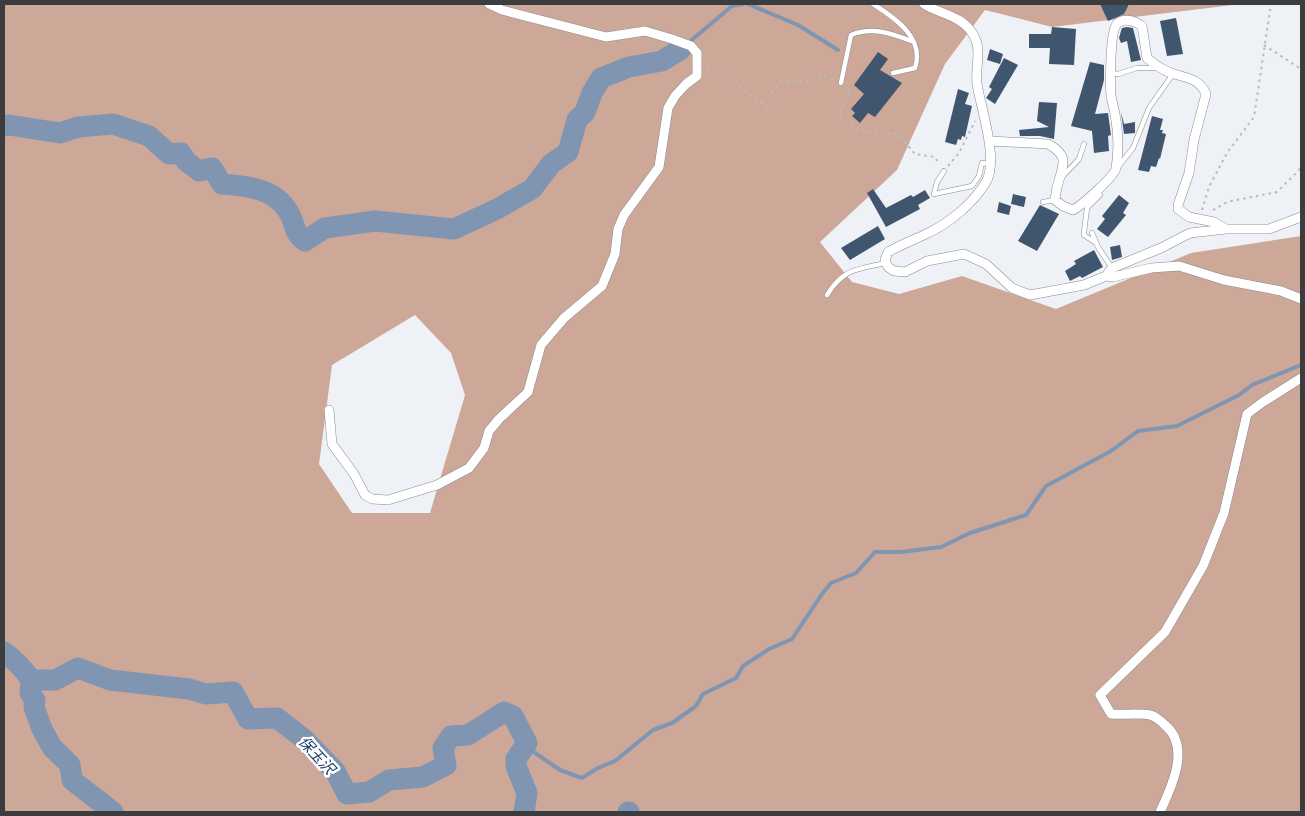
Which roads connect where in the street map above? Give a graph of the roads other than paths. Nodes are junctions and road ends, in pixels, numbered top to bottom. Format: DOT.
graph roads {
  1 [pos="489,4"];
  2 [pos="873,4"];
  3 [pos="924,4"];
  4 [pos="914,42"];
  5 [pos="1161,68"];
  6 [pos="893,73"];
  7 [pos="1111,73"];
  8 [pos="1173,74"];
  9 [pos="841,83"];
  10 [pos="990,141"];
  11 [pos="1084,144"];
  12 [pos="989,164"];
  13 [pos="1116,170"];
  14 [pos="944,171"];
  15 [pos="1061,177"];
  16 [pos="1097,190"];
  17 [pos="1055,200"];
  18 [pos="1043,202"];
  19 [pos="1301,217"];
  20 [pos="1226,229"];
  21 [pos="1092,233"];
  22 [pos="1096,243"];
  23 [pos="886,263"];
  24 [pos="1112,268"];
  25 [pos="1106,276"];
  26 [pos="827,295"];
  27 [pos="1301,299"];
  28 [pos="1301,378"];
  29 [pos="329,410"];
  30 [pos="1160,812"];
  1 -- 29 [label="street"];
  2 -- 4 [label="lane"];
  3 -- 10 [label="street"];
  4 -- 6 [label="lane"];
  4 -- 9 [label="lane"];
  5 -- 7 [label="lane"];
  5 -- 7 [label="street"];
  5 -- 8 [label="street"];
  7 -- 13 [label="street"];
  8 -- 13 [label="lane"];
  8 -- 20 [label="street"];
  10 -- 12 [label="street"];
  10 -- 15 [label="street"];
  11 -- 15 [label="lane"];
  12 -- 14 [label="lane"];
  12 -- 23 [label="street"];
  13 -- 16 [label="street"];
  15 -- 17 [label="street"];
  16 -- 17 [label="street"];
  16 -- 22 [label="lane"];
  17 -- 18 [label="lane"];
  19 -- 20 [label="street"];
  20 -- 24 [label="street"];
  21 -- 22 [label="lane"];
  22 -- 24 [label="lane"];
  23 -- 25 [label="street"];
  23 -- 26 [label="lane"];
  24 -- 25 [label="street"];
  25 -- 27 [label="street"];
  28 -- 30 [label="street"];
}
